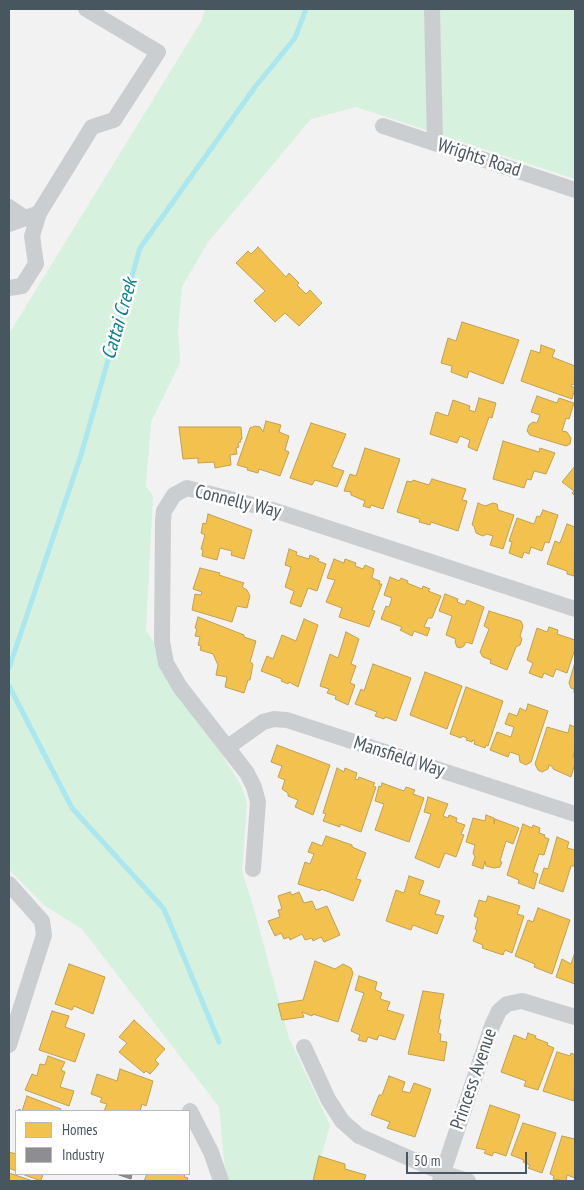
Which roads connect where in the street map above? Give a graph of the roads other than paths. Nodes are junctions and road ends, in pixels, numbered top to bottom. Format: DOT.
graph roads {
  1 [pos="86,9"];
  2 [pos="432,9"];
  3 [pos="383,126"];
  4 [pos="435,143"];
  5 [pos="575,190"];
  6 [pos="9,207"];
  7 [pos="32,216"];
  8 [pos="9,224"];
  9 [pos="9,288"];
  10 [pos="575,609"];
  11 [pos="228,747"];
  12 [pos="575,814"];
  13 [pos="253,869"];
  14 [pos="9,884"];
  15 [pos="575,1017"];
  16 [pos="9,1045"];
  17 [pos="304,1047"];
  18 [pos="190,1112"];
  19 [pos="442,1177"];
  20 [pos="221,1181"];
  21 [pos="468,1181"];
  1 -- 7 [label="street"];
  2 -- 4 [label="street"];
  3 -- 4 [label="street, Wrights Road"];
  4 -- 5 [label="street, Wrights Road"];
  6 -- 7 [label="street"];
  7 -- 8 [label="street"];
  7 -- 9 [label="street"];
  10 -- 11 [label="street, Connelly Way"];
  11 -- 12 [label="street, Mansfield Way"];
  11 -- 13 [label="street, Connelly Way"];
  14 -- 16 [label="street"];
  15 -- 19 [label="street, Princess Avenue"];
  17 -- 19 [label="street"];
  18 -- 20 [label="street"];
  19 -- 21 [label="street"];
}
